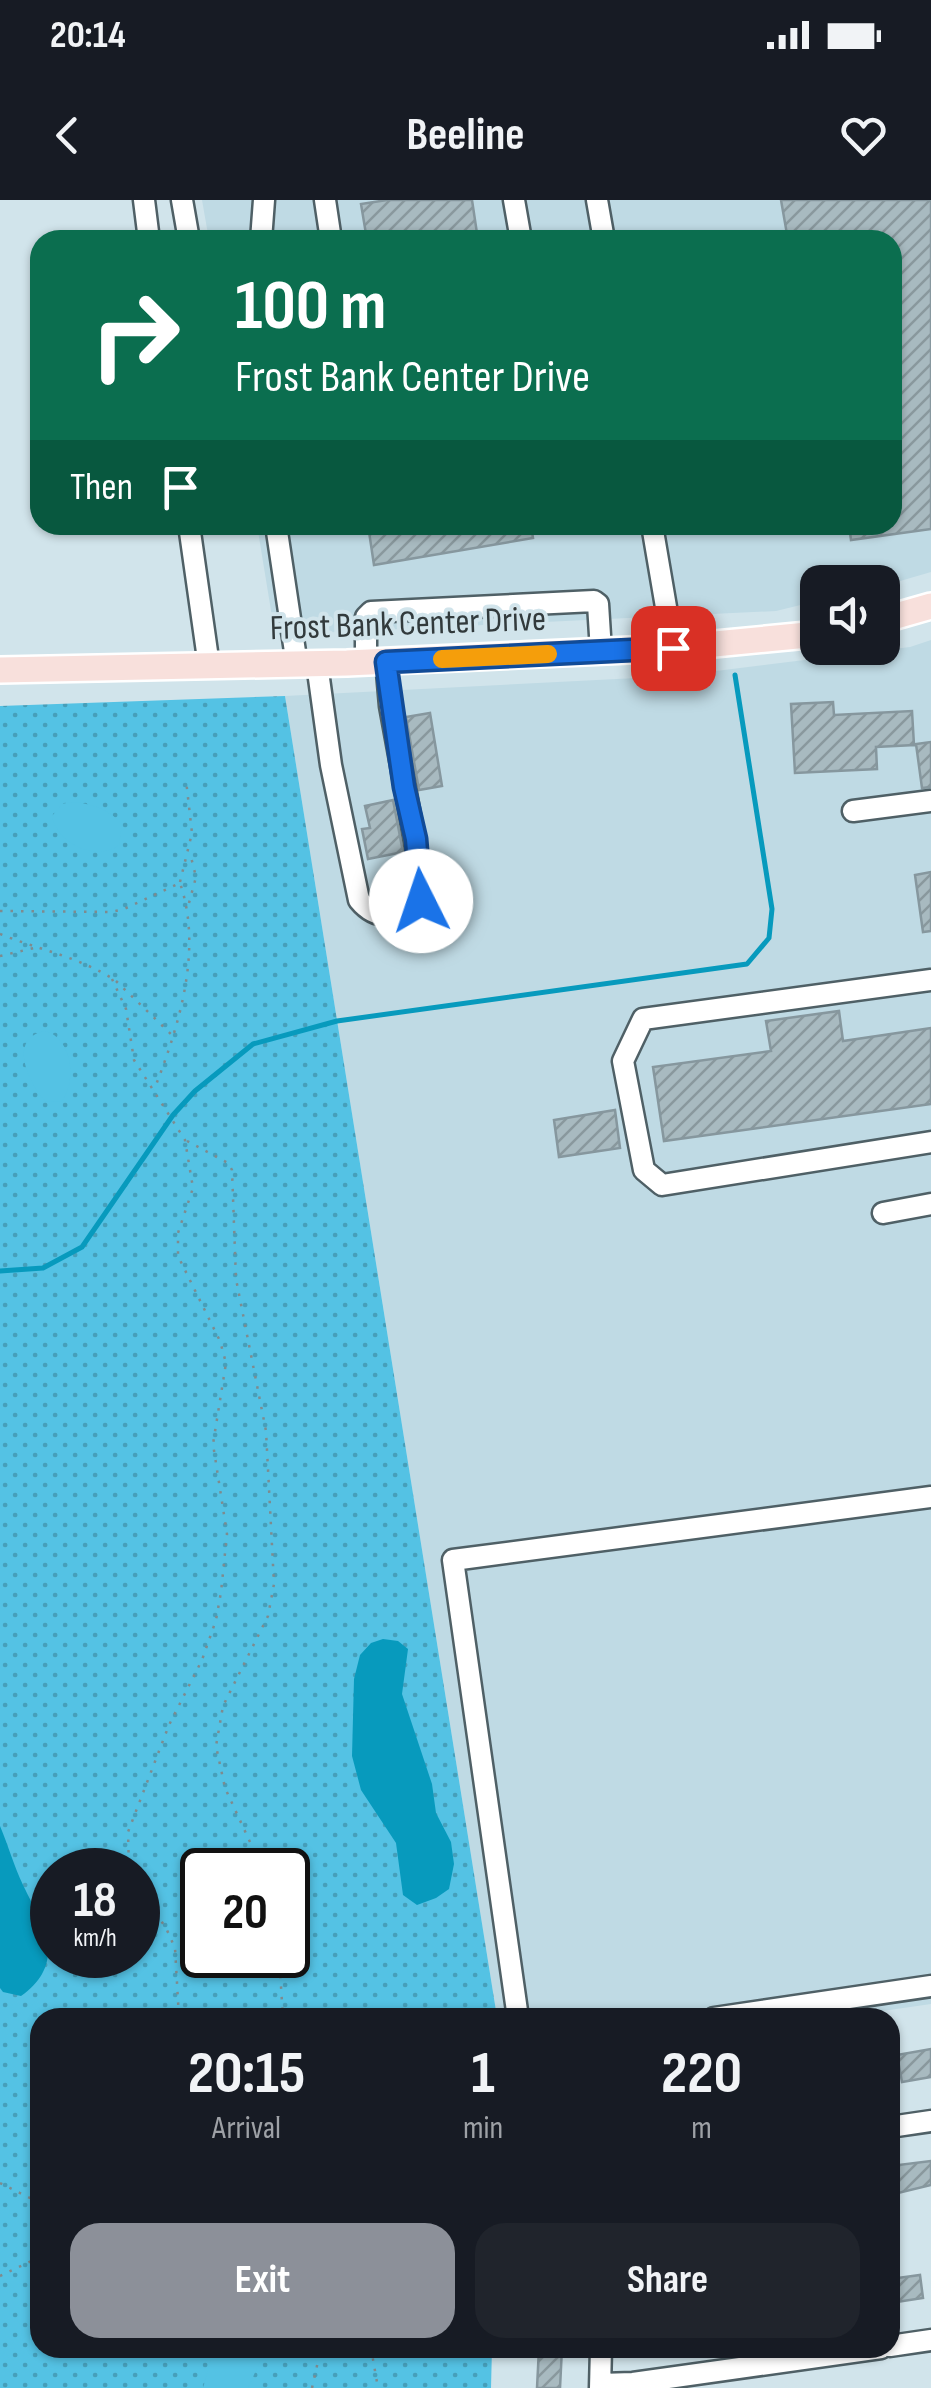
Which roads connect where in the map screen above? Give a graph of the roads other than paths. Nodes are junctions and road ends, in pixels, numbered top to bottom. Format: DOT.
graph roads {
  1 [pos="144,200"];
  2 [pos="182,200"];
  3 [pos="264,200"];
  4 [pos="326,200"];
  5 [pos="514,200"];
  6 [pos="597,200"];
  7 [pos="148,230"];
  8 [pos="187,230"];
  9 [pos="262,230"];
  10 [pos="330,230"];
  11 [pos="519,230"];
  12 [pos="602,230"];
  13 [pos="191,535"];
  14 [pos="278,535"];
  15 [pos="654,535"];
  16 [pos="931,606"];
  17 [pos="900,615"];
  18 [pos="800,636"];
  19 [pos="673,648"];
  20 [pos="601,652"];
  21 [pos="376,662"];
  22 [pos="307,664"];
  23 [pos="209,666"];
  24 [pos="0,670"];
  25 [pos="931,801"];
  26 [pos="853,811"];
  27 [pos="931,980"];
  28 [pos="931,1142"];
  29 [pos="931,1204"];
  30 [pos="883,1212"];
  31 [pos="931,1497"];
  32 [pos="931,1986"];
  33 [pos="517,2008"];
  34 [pos="782,2008"];
  35 [pos="931,2121"];
  36 [pos="900,2126"];
  37 [pos="931,2340"];
  38 [pos="900,2345"];
  39 [pos="601,2358"];
  40 [pos="810,2358"];
  41 [pos="600,2386"];
  1 -- 7 [label="street"];
  2 -- 8 [label="street"];
  3 -- 9 [label="street"];
  4 -- 10 [label="street"];
  5 -- 11 [label="street"];
  6 -- 12 [label="street"];
  13 -- 23 [label="street"];
  14 -- 22 [label="street"];
  15 -- 19 [label="street"];
  16 -- 17 [label="main road"];
  18 -- 19 [label="main road, Frost Bank Center Drive"];
  19 -- 20 [label="main road, Frost Bank Center Drive"];
  20 -- 21 [label="main road, Frost Bank Center Drive"];
  20 -- 21 [label="street"];
  21 -- 22 [label="main road, Frost Bank Center Drive"];
  21 -- 22 [label="street"];
  22 -- 23 [label="main road, Frost Bank Center Drive"];
  23 -- 24 [label="main road, Frost Bank Center Drive"];
  25 -- 26 [label="street"];
  27 -- 28 [label="street"];
  29 -- 30 [label="street"];
  31 -- 33 [label="street"];
  32 -- 34 [label="street"];
  35 -- 36 [label="street"];
  37 -- 38 [label="street"];
  39 -- 41 [label="street"];
  40 -- 41 [label="street"];
}
